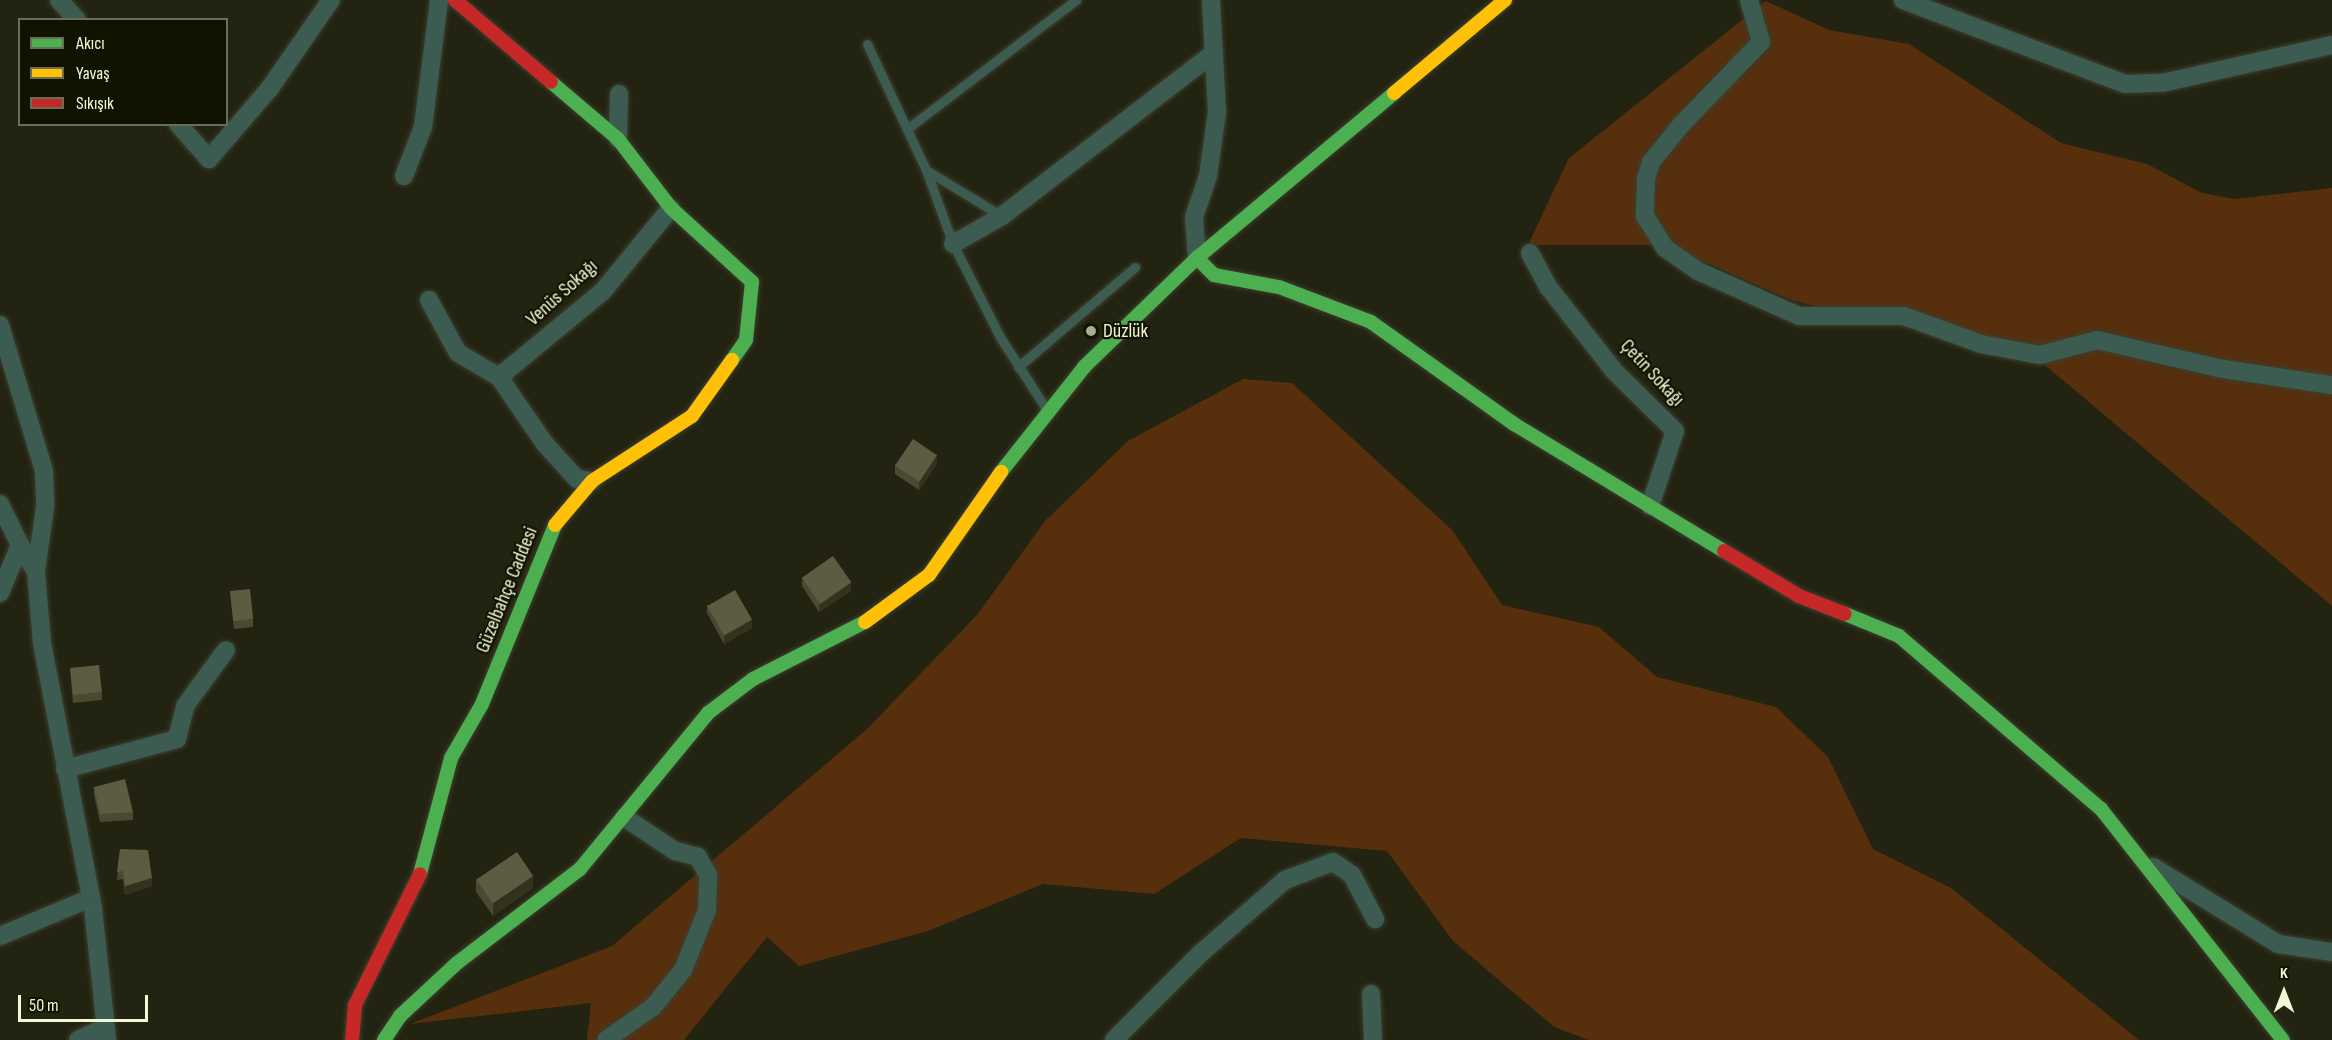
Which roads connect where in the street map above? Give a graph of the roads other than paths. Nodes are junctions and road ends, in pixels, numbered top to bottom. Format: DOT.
graph roads {
  1 [pos="59,0"];
  2 [pos="331,0"];
  3 [pos="439,0"];
  4 [pos="455,0"];
  5 [pos="1076,0"];
  6 [pos="1211,0"];
  7 [pos="1505,0"];
  8 [pos="1749,0"];
  9 [pos="1903,0"];
  10 [pos="75,18"];
  11 [pos="867,44"];
  12 [pos="2332,45"];
  13 [pos="1214,53"];
  14 [pos="618,94"];
  15 [pos="180,126"];
  16 [pos="907,129"];
  17 [pos="618,139"];
  18 [pos="926,170"];
  19 [pos="404,176"];
  20 [pos="671,208"];
  21 [pos="1002,216"];
  22 [pos="953,244"];
  23 [pos="1530,253"];
  24 [pos="1197,258"];
  25 [pos="1135,267"];
  26 [pos="429,300"];
  27 [pos="0,325"];
  28 [pos="1018,367"];
  29 [pos="499,377"];
  30 [pos="2332,385"];
  31 [pos="1046,409"];
  32 [pos="592,481"];
  33 [pos="0,504"];
  34 [pos="1650,506"];
  35 [pos="20,545"];
  36 [pos="36,572"];
  37 [pos="0,593"];
  38 [pos="226,650"];
  39 [pos="65,769"];
  40 [pos="624,817"];
  41 [pos="2146,863"];
  42 [pos="91,898"];
  43 [pos="1375,919"];
  44 [pos="0,936"];
  45 [pos="2332,952"];
  46 [pos="1371,994"];
  47 [pos="105,1034"];
  48 [pos="78,1040"];
  49 [pos="352,1040"];
  50 [pos="384,1040"];
  51 [pos="606,1040"];
  52 [pos="1114,1040"];
  53 [pos="1373,1040"];
  54 [pos="2283,1040"];
  1 -- 10 [label="street"];
  2 -- 15 [label="street"];
  3 -- 19 [label="street"];
  4 -- 17 [label="street"];
  5 -- 16 [label="lane"];
  6 -- 13 [label="street"];
  7 -- 24 [label="street"];
  8 -- 30 [label="street"];
  9 -- 12 [label="street"];
  11 -- 16 [label="lane"];
  13 -- 21 [label="street"];
  13 -- 24 [label="street"];
  14 -- 17 [label="street"];
  16 -- 18 [label="lane"];
  17 -- 20 [label="street"];
  18 -- 21 [label="lane"];
  18 -- 22 [label="lane"];
  20 -- 29 [label="street, Venüs Sokağı"];
  20 -- 32 [label="street, Güzelbahçe Caddesi"];
  21 -- 22 [label="street"];
  22 -- 28 [label="lane"];
  23 -- 34 [label="street, Çetin Sokağı"];
  24 -- 31 [label="street"];
  24 -- 34 [label="street"];
  25 -- 28 [label="lane"];
  26 -- 29 [label="street"];
  27 -- 36 [label="street"];
  28 -- 31 [label="lane"];
  29 -- 32 [label="street"];
  31 -- 40 [label="street"];
  32 -- 49 [label="street, Güzelbahçe Caddesi"];
  33 -- 35 [label="street"];
  34 -- 41 [label="street"];
  35 -- 36 [label="street"];
  35 -- 37 [label="street"];
  36 -- 39 [label="street"];
  38 -- 39 [label="street"];
  39 -- 42 [label="street"];
  40 -- 50 [label="street"];
  40 -- 51 [label="street"];
  41 -- 45 [label="street"];
  41 -- 54 [label="street"];
  42 -- 44 [label="street"];
  42 -- 47 [label="street"];
  43 -- 52 [label="street"];
  46 -- 53 [label="street"];
  47 -- 48 [label="street"];
}
